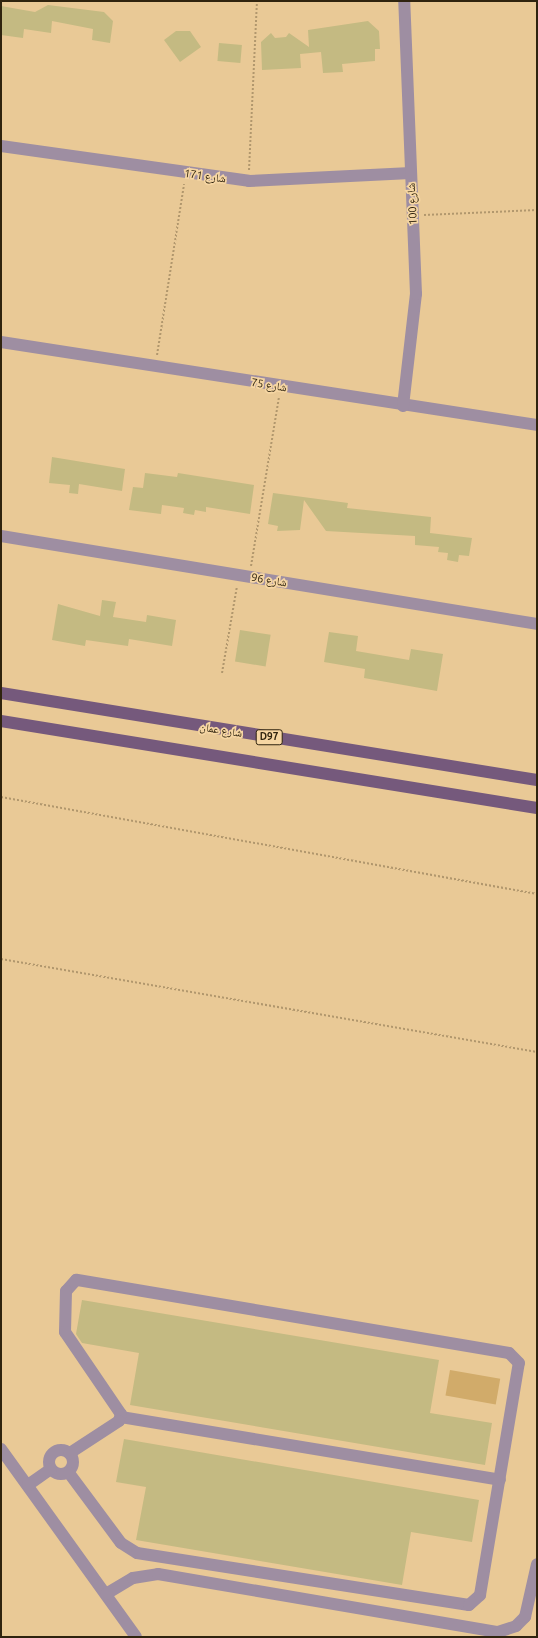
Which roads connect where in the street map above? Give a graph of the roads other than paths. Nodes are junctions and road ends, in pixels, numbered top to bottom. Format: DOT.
graph roads {
  1 [pos="404,1"];
  2 [pos="1,146"];
  3 [pos="411,173"];
  4 [pos="1,342"];
  5 [pos="403,406"];
  6 [pos="537,425"];
  7 [pos="1,536"];
  8 [pos="537,624"];
  9 [pos="1,693"];
  10 [pos="1,721"];
  11 [pos="537,780"];
  12 [pos="537,808"];
  13 [pos="121,1417"];
  14 [pos="1,1449"];
  15 [pos="70,1453"];
  16 [pos="51,1469"];
  17 [pos="69,1473"];
  18 [pos="500,1480"];
  19 [pos="28,1485"];
  20 [pos="537,1564"];
  21 [pos="536,1580"];
  22 [pos="106,1594"];
  23 [pos="136,1637"];
  1 -- 3 [label="street, شارع 100"];
  2 -- 3 [label="street, شارع 171"];
  3 -- 5 [label="street, شارع 100"];
  4 -- 5 [label="street, شارع 75"];
  5 -- 6 [label="street, شارع 75"];
  7 -- 8 [label="street, شارع 96"];
  9 -- 11 [label="main road, شارع عمان / D97"];
  10 -- 12 [label="main road"];
  13 -- 15 [label="street"];
  13 -- 18 [label="street"];
  13 -- 18 [label="street"];
  14 -- 19 [label="street"];
  15 -- 16 [label="street"];
  15 -- 17 [label="street"];
  16 -- 17 [label="street"];
  16 -- 19 [label="street"];
  17 -- 18 [label="street"];
  19 -- 22 [label="street"];
  20 -- 21 [label="street"];
  21 -- 22 [label="street"];
  22 -- 23 [label="street"];
}
